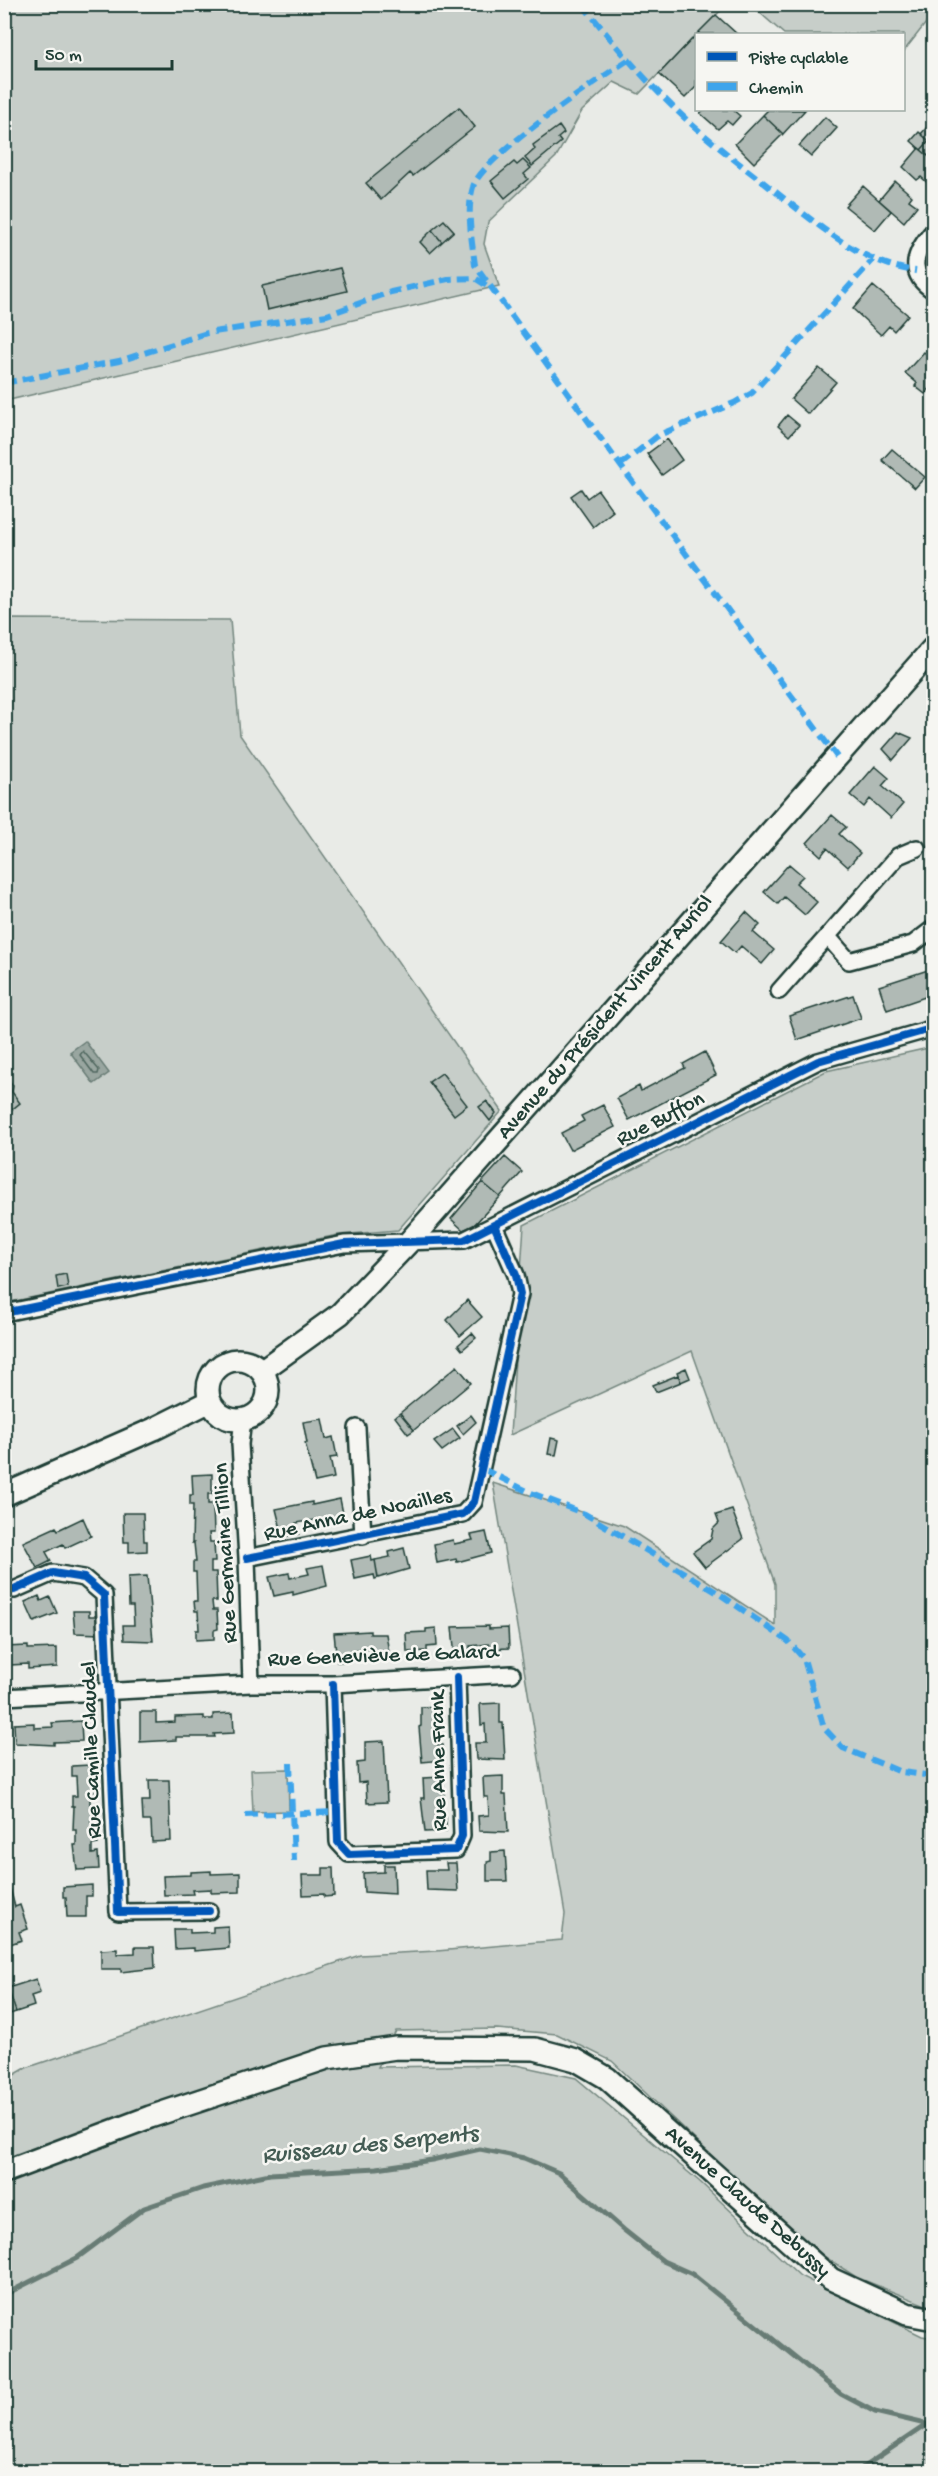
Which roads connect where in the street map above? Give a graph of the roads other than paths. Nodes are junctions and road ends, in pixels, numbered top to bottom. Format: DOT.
graph roads {
  1 [pos="933,230"];
  2 [pos="933,291"];
  3 [pos="933,647"];
  4 [pos="917,848"];
  5 [pos="933,928"];
  6 [pos="828,937"];
  7 [pos="779,991"];
  8 [pos="933,1028"];
  9 [pos="494,1225"];
  10 [pos="408,1243"];
  11 [pos="4,1313"];
  12 [pos="261,1371"];
  13 [pos="210,1401"];
  14 [pos="243,1420"];
  15 [pos="357,1428"];
  16 [pos="4,1495"];
  17 [pos="363,1536"];
  18 [pos="247,1558"];
  19 [pos="14,1590"];
  20 [pos="512,1674"];
  21 [pos="457,1677"];
  22 [pos="251,1684"];
  23 [pos="333,1684"];
  24 [pos="109,1691"];
  25 [pos="4,1697"];
  26 [pos="209,1911"];
  27 [pos="4,2172"];
  28 [pos="933,2319"];
  1 -- 2 [label="street"];
  3 -- 10 [label="main road, Avenue du Président Vincent Auriol"];
  4 -- 6 [label="street"];
  5 -- 6 [label="street"];
  6 -- 7 [label="street"];
  8 -- 9 [label="street, Rue Buffon"];
  9 -- 10 [label="street, Rue Buffon"];
  9 -- 17 [label="street, Rue Anna de Noailles"];
  10 -- 11 [label="street, Rue Buffon"];
  10 -- 12 [label="main road, Avenue du Président Vincent Auriol"];
  12 -- 13 [label="main road"];
  12 -- 14 [label="main road"];
  13 -- 14 [label="main road"];
  13 -- 16 [label="main road"];
  14 -- 18 [label="street, Rue Germaine Tillion"];
  15 -- 17 [label="street"];
  17 -- 18 [label="street, Rue Anna de Noailles"];
  18 -- 22 [label="street, Rue Germaine Tillion"];
  19 -- 24 [label="street, Rue Camille Claudel"];
  20 -- 21 [label="street, Rue Geneviève de Galard"];
  21 -- 23 [label="street, Rue Geneviève de Galard"];
  21 -- 23 [label="street, Rue Anne Frank"];
  22 -- 23 [label="street, Rue Geneviève de Galard"];
  22 -- 24 [label="street, Rue Geneviève de Galard"];
  24 -- 25 [label="street, Rue Geneviève de Galard"];
  24 -- 26 [label="street, Rue Camille Claudel"];
  27 -- 28 [label="main road, Avenue Claude Debussy"];
}
